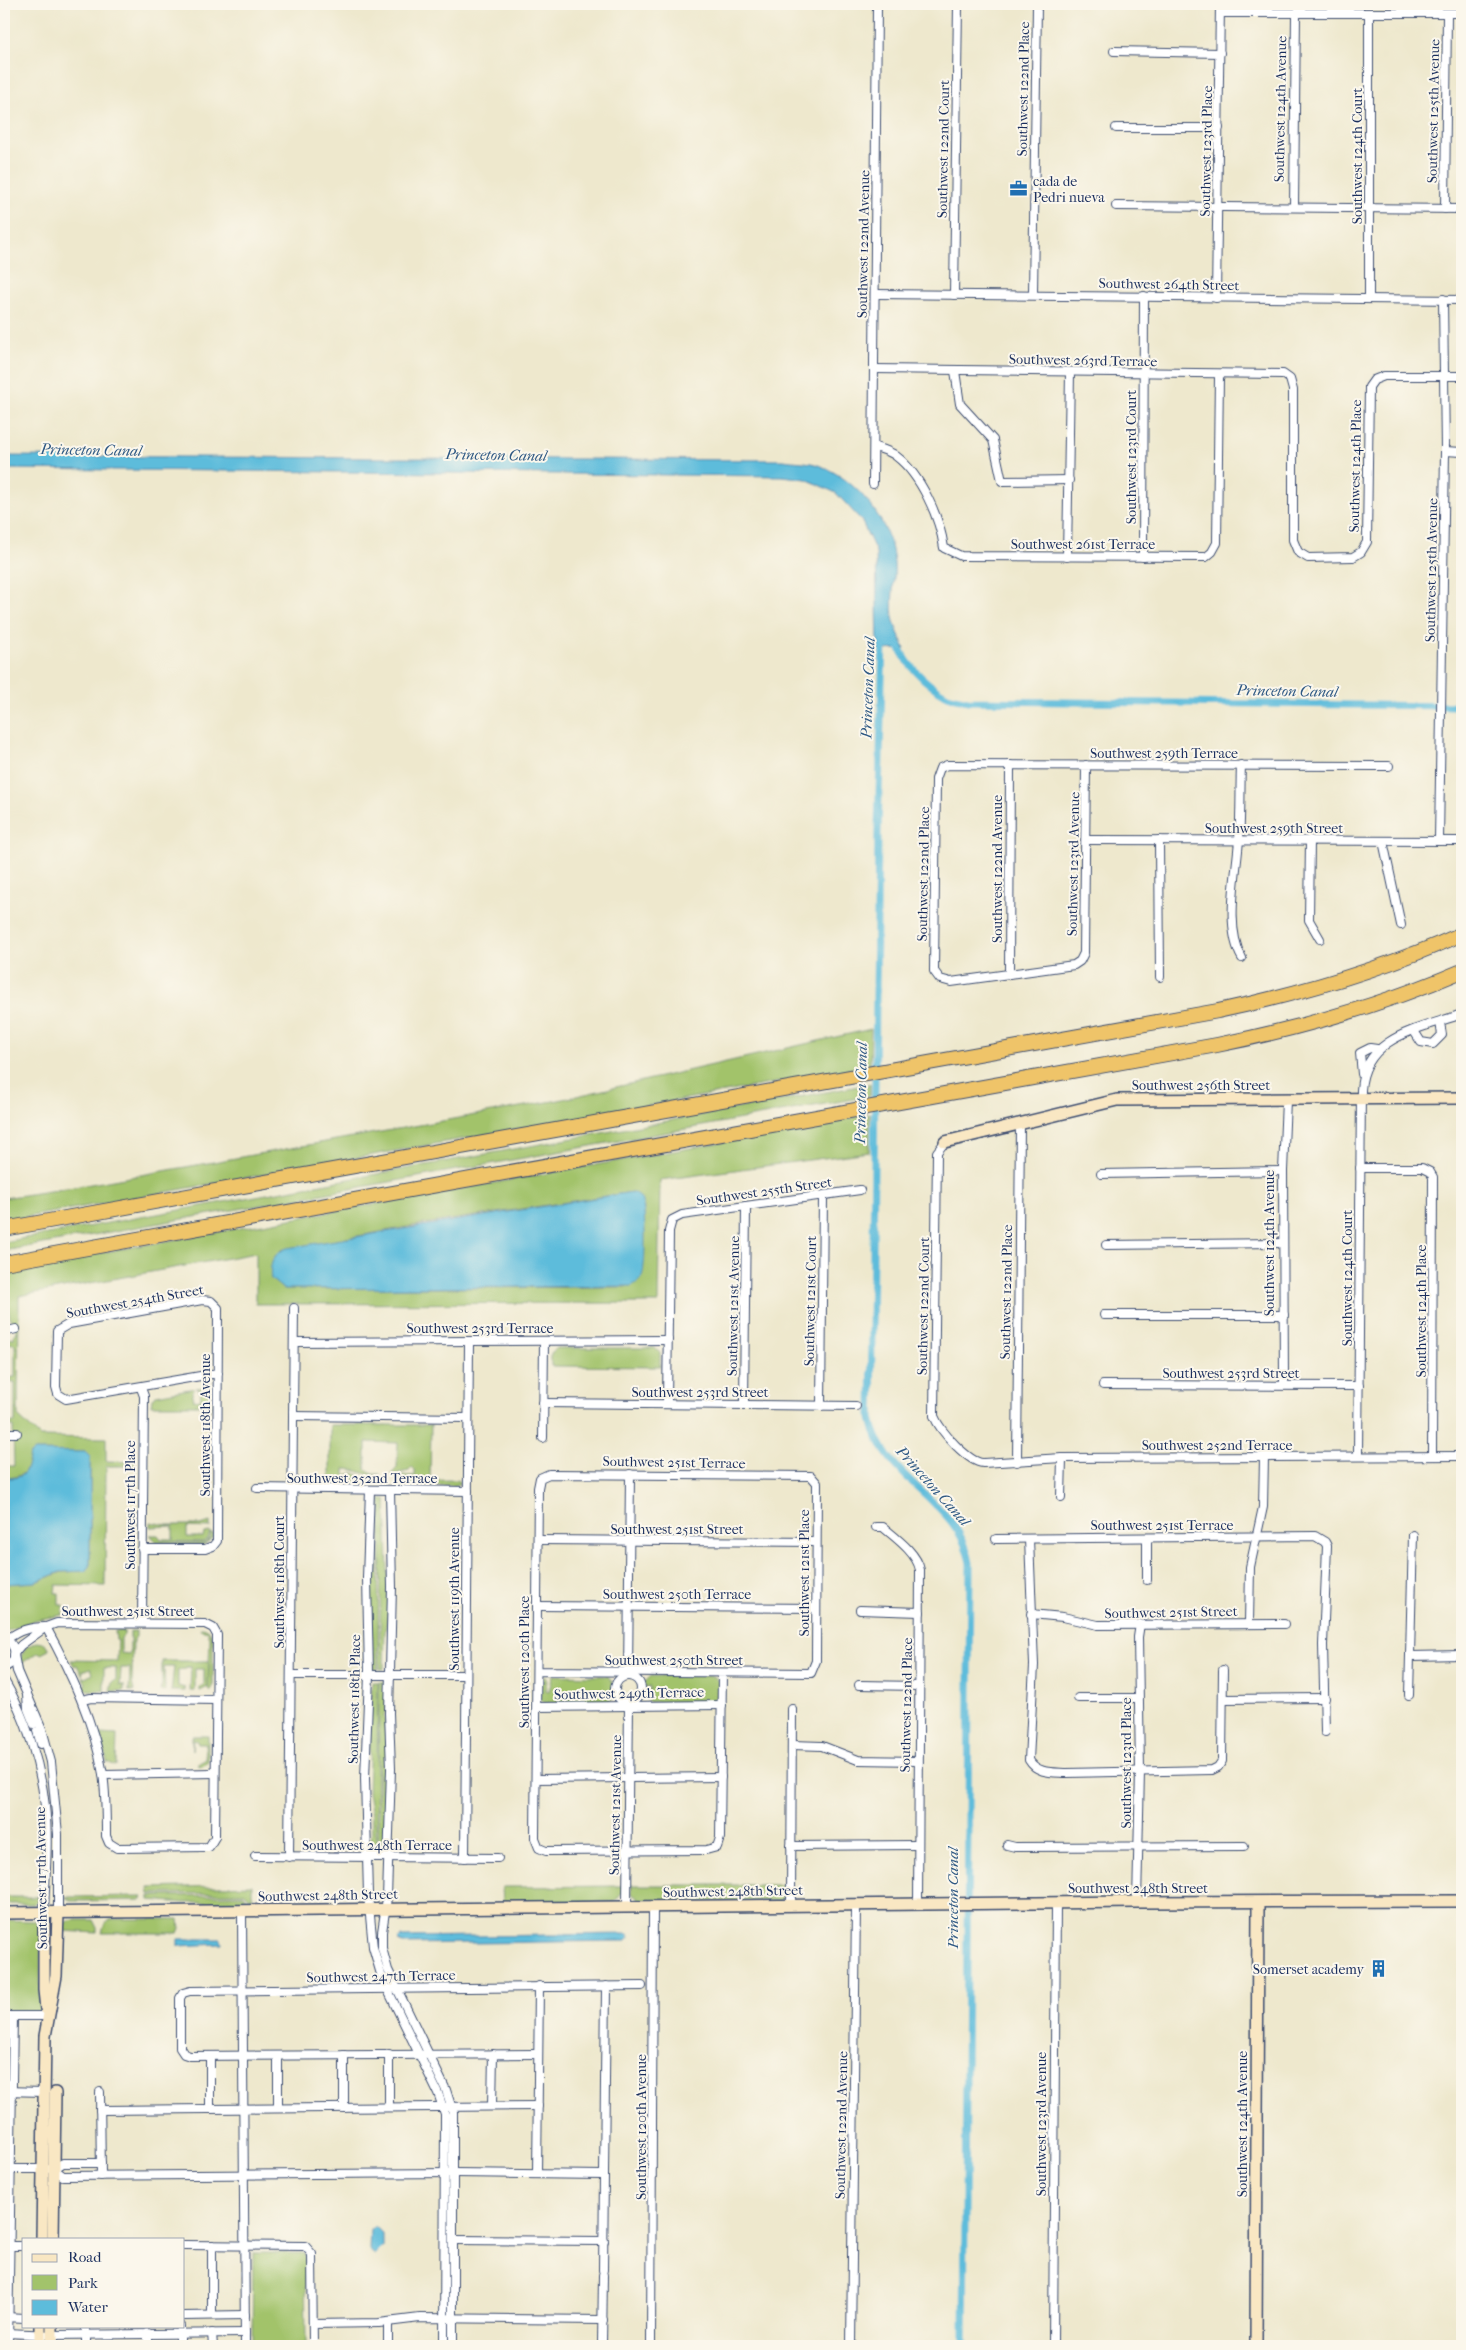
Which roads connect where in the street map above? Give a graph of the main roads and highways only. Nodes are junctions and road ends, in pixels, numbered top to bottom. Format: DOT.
graph roads {
  1 [pos="1462,934"];
  2 [pos="1462,971"];
  3 [pos="4,1229"];
  4 [pos="4,1263"];
  1 -- 3 [label="highway"];
  2 -- 4 [label="highway"];
}
